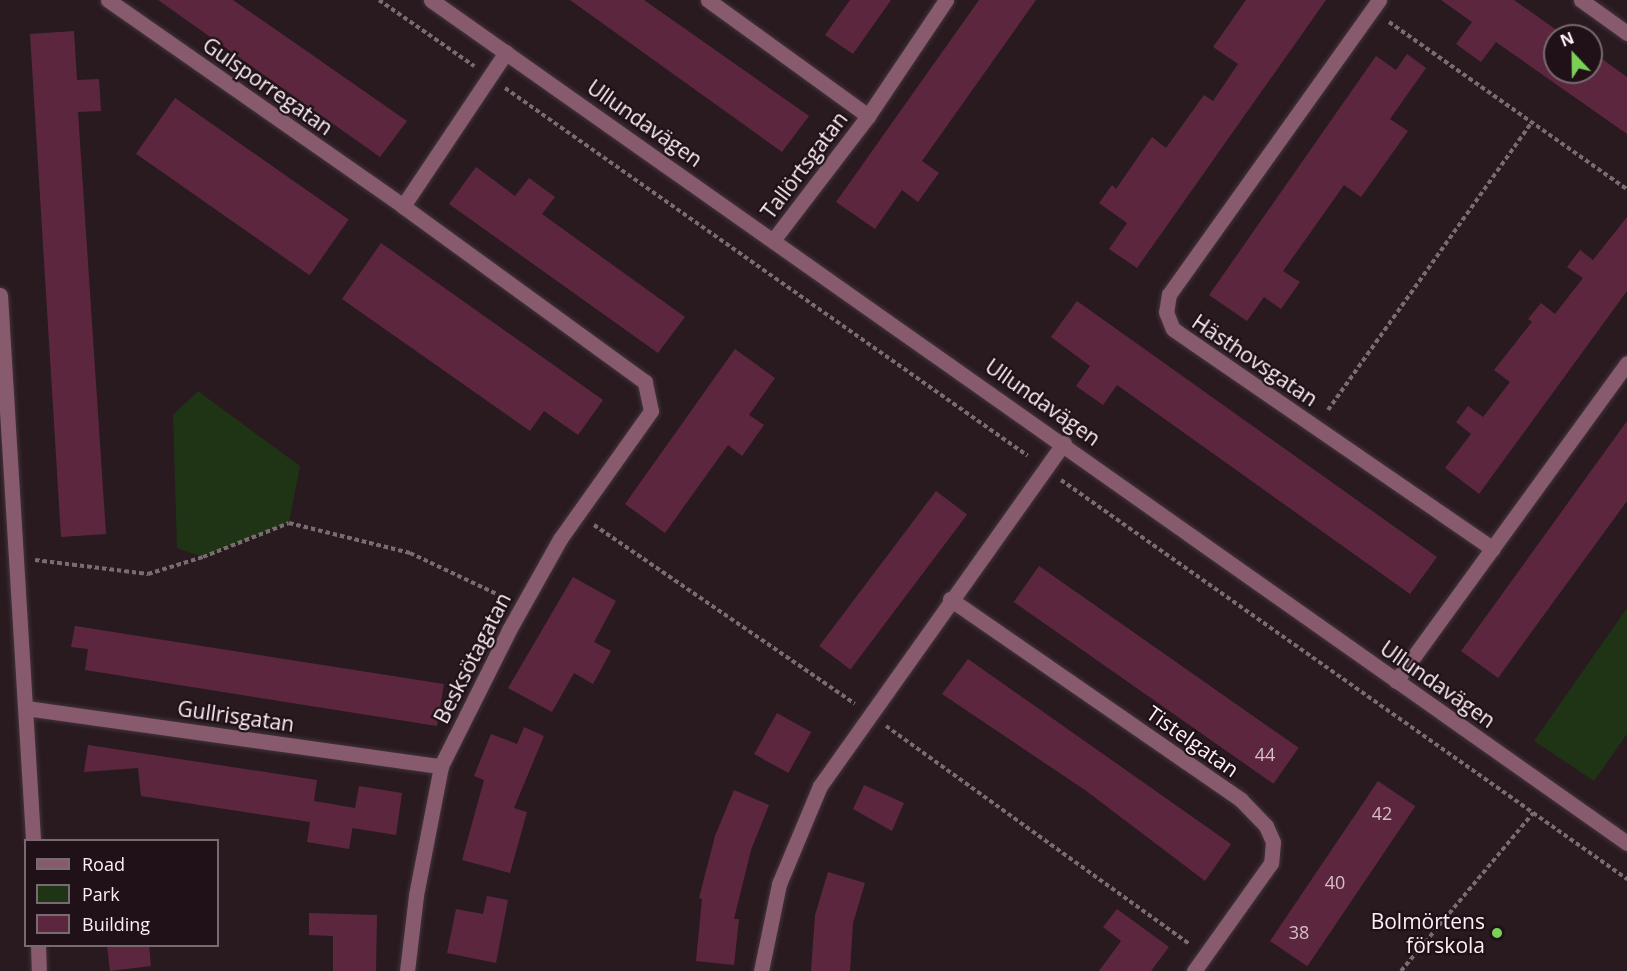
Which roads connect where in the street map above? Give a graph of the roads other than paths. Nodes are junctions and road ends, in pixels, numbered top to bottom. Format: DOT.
graph roads {
  1 [pos="108,0"];
  2 [pos="431,0"];
  3 [pos="708,0"];
  4 [pos="946,0"];
  5 [pos="1581,0"];
  6 [pos="1376,5"];
  7 [pos="1627,33"];
  8 [pos="506,52"];
  9 [pos="868,116"];
  10 [pos="403,206"];
  11 [pos="774,239"];
  12 [pos="0,295"];
  13 [pos="1627,363"];
  14 [pos="650,396"];
  15 [pos="1064,443"];
  16 [pos="1493,549"];
  17 [pos="950,599"];
  18 [pos="1396,681"];
  19 [pos="26,708"];
  20 [pos="441,766"];
  21 [pos="33,839"];
  22 [pos="1627,843"];
  23 [pos="38,947"];
  24 [pos="39,971"];
  25 [pos="407,971"];
  26 [pos="761,971"];
  27 [pos="1194,971"];
  1 -- 10 [label="street, Gulsporregatan"];
  2 -- 8 [label="street, Ullundavägen"];
  3 -- 9 [label="street, Tallörtsgatan"];
  4 -- 9 [label="street, Tallörtsgatan"];
  5 -- 7 [label="street"];
  6 -- 16 [label="street, Hästhovsgatan"];
  8 -- 10 [label="street"];
  8 -- 11 [label="street, Ullundavägen"];
  9 -- 11 [label="street, Tallörtsgatan"];
  10 -- 14 [label="street, Gulsporregatan"];
  11 -- 15 [label="street, Ullundavägen"];
  12 -- 19 [label="street"];
  13 -- 16 [label="street"];
  14 -- 20 [label="street, Besksötagatan"];
  15 -- 17 [label="street"];
  15 -- 18 [label="street, Ullundavägen"];
  16 -- 18 [label="street"];
  17 -- 26 [label="street"];
  17 -- 27 [label="street, Tistelgatan"];
  18 -- 22 [label="street, Ullundavägen"];
  19 -- 20 [label="street, Gullrisgatan"];
  19 -- 21 [label="street"];
  20 -- 25 [label="street, Besksötagatan"];
  23 -- 24 [label="street"];
}
